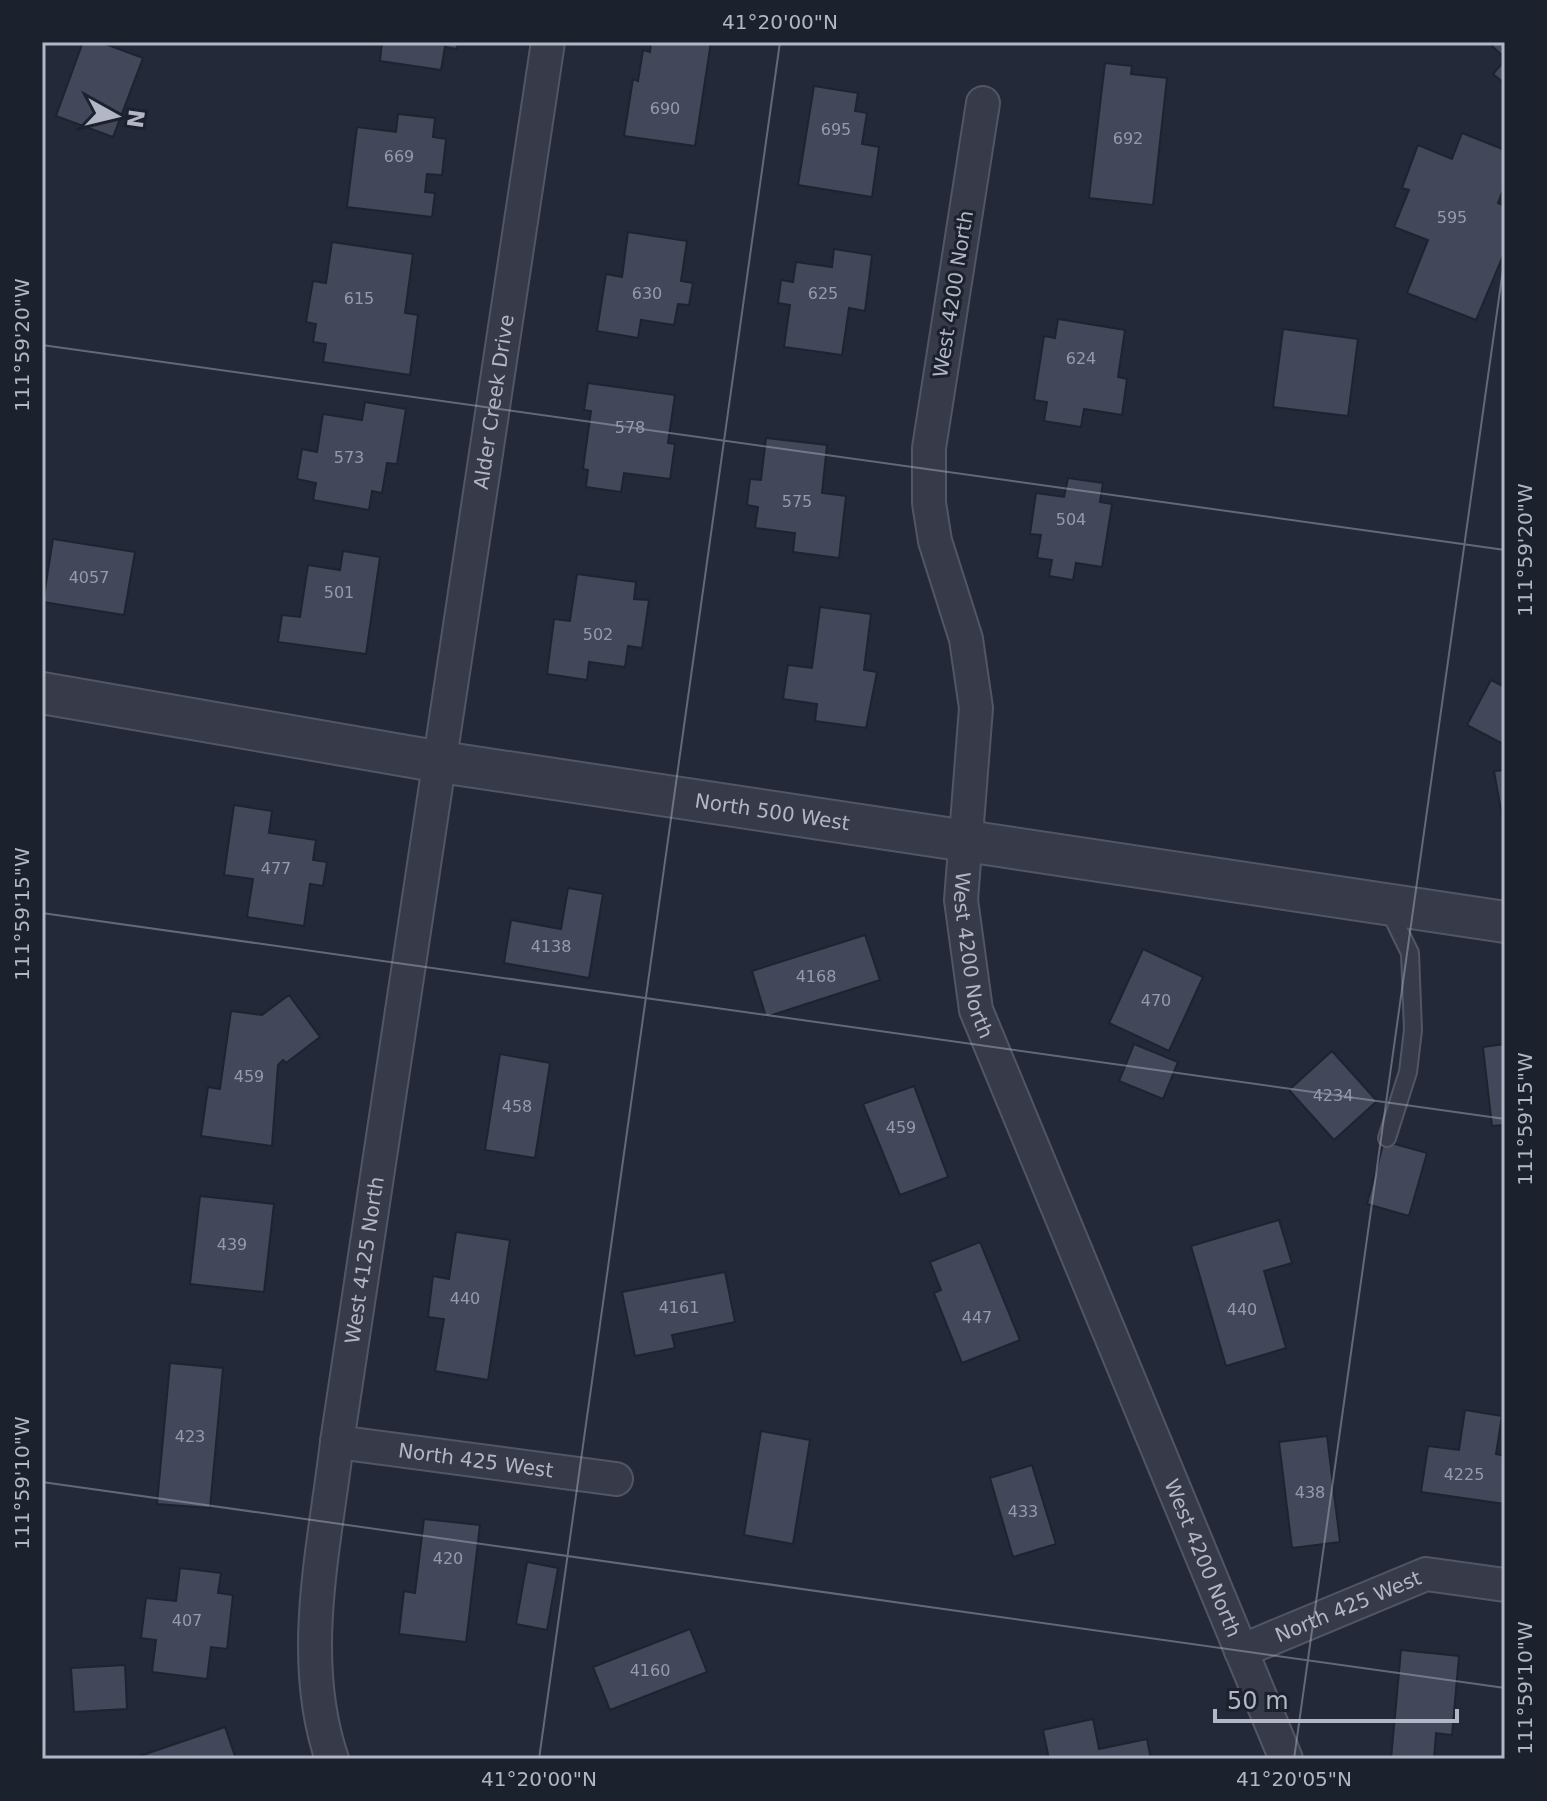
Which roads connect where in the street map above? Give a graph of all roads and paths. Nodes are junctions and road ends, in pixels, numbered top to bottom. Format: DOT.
graph roads {
  1 [pos="548,42"];
  2 [pos="983,103"];
  3 [pos="42,693"];
  4 [pos="441,762"];
  5 [pos="963,842"];
  6 [pos="1386,905"];
  7 [pos="1505,922"];
  8 [pos="1387,1138"];
  9 [pos="337,1442"];
  10 [pos="616,1479"];
  11 [pos="1505,1585"];
  12 [pos="1241,1651"];
  13 [pos="332,1759"];
  14 [pos="1286,1759"];
  1 -- 4 [label="street, Alder Creek Drive"];
  2 -- 5 [label="street, West 4200 North"];
  3 -- 4 [label="street, North 500 West"];
  4 -- 5 [label="street, North 500 West"];
  4 -- 9 [label="street, West 4125 North"];
  5 -- 6 [label="street, North 500 West"];
  5 -- 12 [label="street, West 4200 North"];
  6 -- 7 [label="street, North 500 West"];
  6 -- 8 [label="lane"];
  9 -- 10 [label="street, North 425 West"];
  9 -- 13 [label="street, West 4125 North"];
  11 -- 12 [label="street, North 425 West"];
  12 -- 14 [label="street, West 4200 North"];
}
